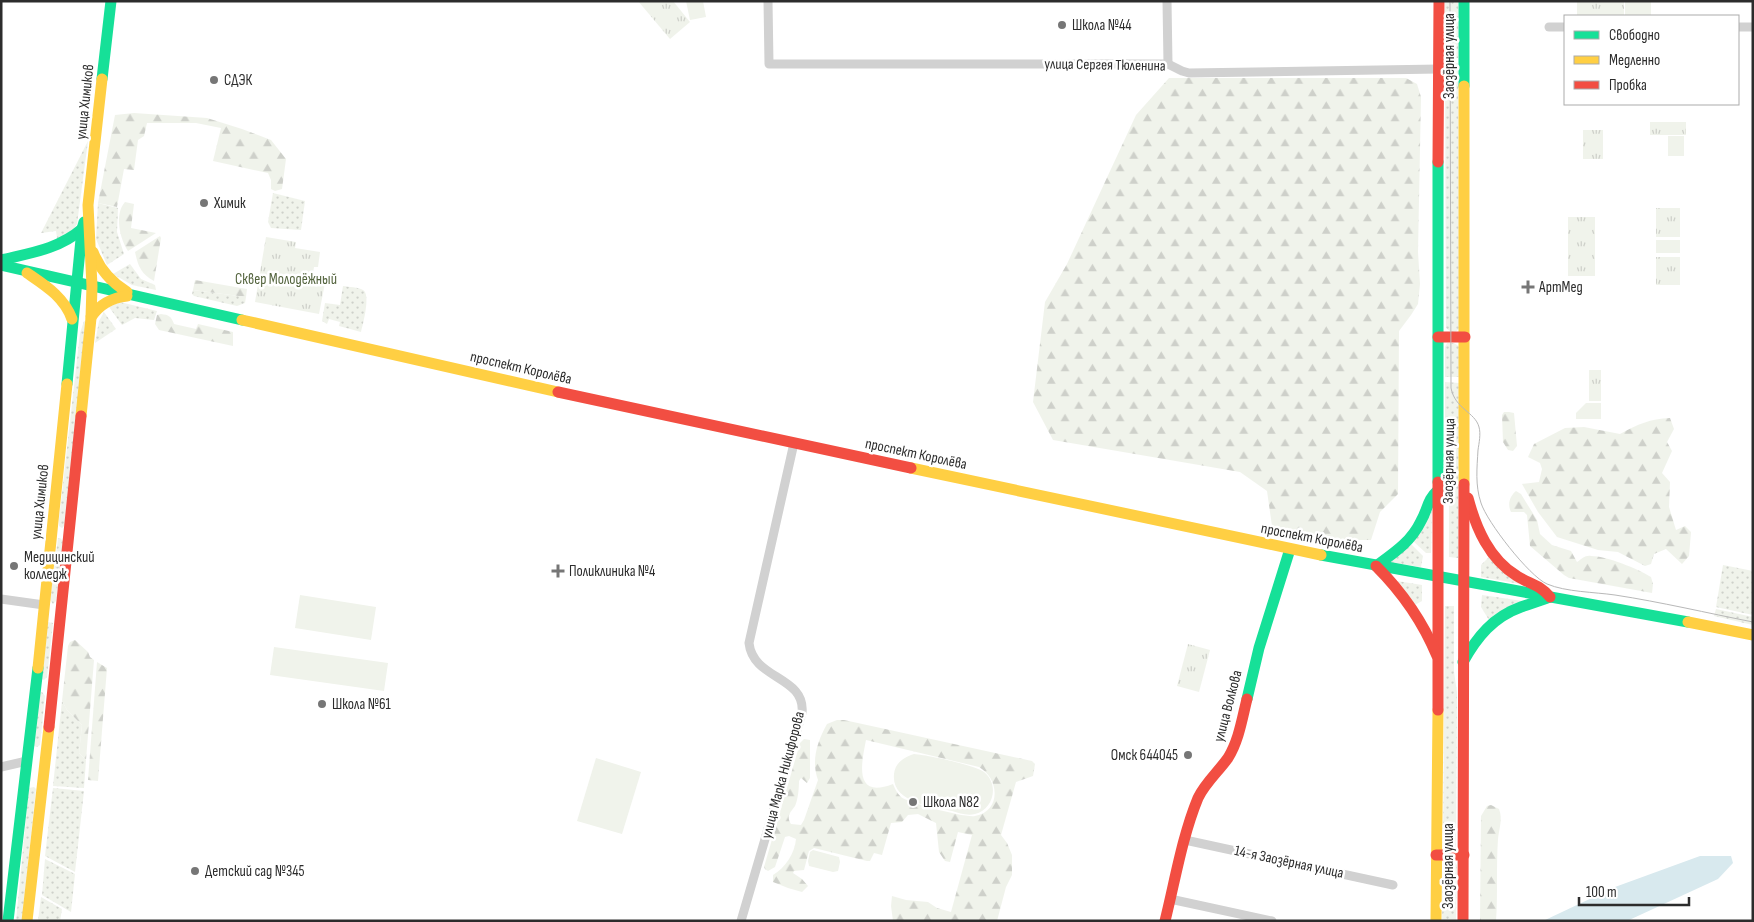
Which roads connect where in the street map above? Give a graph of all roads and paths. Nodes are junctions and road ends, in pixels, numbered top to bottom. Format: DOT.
graph roads {
  1 [pos="111,1"];
  2 [pos="768,1"];
  3 [pos="1167,1"];
  4 [pos="1439,1"];
  5 [pos="1464,1"];
  6 [pos="1549,27"];
  7 [pos="1564,27"];
  8 [pos="1739,27"];
  9 [pos="1753,27"];
  10 [pos="1168,64"];
  11 [pos="1439,69"];
  12 [pos="88,205"];
  13 [pos="82,230"];
  14 [pos="90,243"];
  15 [pos="1,260"];
  16 [pos="1,265"];
  17 [pos="22,269"];
  18 [pos="78,282"];
  19 [pos="92,286"];
  20 [pos="134,296"];
  21 [pos="91,318"];
  22 [pos="73,325"];
  23 [pos="1438,337"];
  24 [pos="1465,337"];
  25 [pos="794,443"];
  26 [pos="1464,482"];
  27 [pos="1438,490"];
  28 [pos="52,529"];
  29 [pos="70,531"];
  30 [pos="1290,549"];
  31 [pos="1376,566"];
  32 [pos="1438,578"];
  33 [pos="1463,582"];
  34 [pos="1550,597"];
  35 [pos="1,599"];
  36 [pos="44,605"];
  37 [pos="62,607"];
  38 [pos="1753,636"];
  39 [pos="1439,662"];
  40 [pos="1463,662"];
  41 [pos="36,683"];
  42 [pos="54,685"];
  43 [pos="28,762"];
  44 [pos="46,763"];
  45 [pos="1,767"];
  46 [pos="1185,840"];
  47 [pos="1436,855"];
  48 [pos="1464,855"];
  49 [pos="1394,885"];
  50 [pos="1170,899"];
  51 [pos="8,921"];
  52 [pos="27,921"];
  53 [pos="741,921"];
  54 [pos="1165,921"];
  55 [pos="1272,921"];
  56 [pos="1436,921"];
  57 [pos="1463,921"];
  1 -- 12 [label="main road, улица Химиков"];
  2 -- 10 [label="street, улица Сергея Тюленина"];
  3 -- 10 [label="street"];
  4 -- 11 [label="main road, Заозёрная улица"];
  5 -- 24 [label="main road, Заозёрная улица"];
  6 -- 7 [label="street"];
  8 -- 9 [label="street"];
  10 -- 11 [label="street, улица Сергея Тюленина"];
  11 -- 23 [label="main road, Заозёрная улица"];
  12 -- 13 [label="main road, улица Химиков"];
  12 -- 14 [label="main road, улица Химиков"];
  13 -- 15 [label="main road"];
  13 -- 18 [label="main road, улица Химиков"];
  14 -- 19 [label="main road, улица Химиков"];
  14 -- 20 [label="main road"];
  16 -- 17 [label="main road, проспект Королёва"];
  17 -- 18 [label="main road, проспект Королёва"];
  17 -- 22 [label="main road"];
  18 -- 19 [label="main road, проспект Королёва"];
  18 -- 22 [label="main road, улица Химиков"];
  19 -- 20 [label="main road, проспект Королёва"];
  19 -- 21 [label="main road, улица Химиков"];
  20 -- 21 [label="main road"];
  20 -- 25 [label="main road, проспект Королёва"];
  21 -- 29 [label="main road, улица Химиков"];
  22 -- 28 [label="main road, улица Химиков"];
  23 -- 24 [label="main road"];
  23 -- 27 [label="main road, Заозёрная улица"];
  24 -- 26 [label="main road, Заозёрная улица"];
  25 -- 30 [label="main road, проспект Королёва"];
  25 -- 53 [label="street, улица Марка Никифорова"];
  26 -- 33 [label="main road, Заозёрная улица"];
  26 -- 34 [label="main road"];
  27 -- 31 [label="main road"];
  27 -- 32 [label="main road, Заозёрная улица"];
  28 -- 29 [label="main road"];
  28 -- 36 [label="main road, улица Химиков"];
  29 -- 37 [label="main road, улица Химиков"];
  30 -- 31 [label="main road, проспект Королёва"];
  30 -- 46 [label="main road, улица Волкова"];
  31 -- 32 [label="main road, проспект Королёва"];
  31 -- 39 [label="main road"];
  32 -- 33 [label="main road, проспект Королёва"];
  32 -- 39 [label="main road, Заозёрная улица"];
  33 -- 34 [label="main road, проспект Королёва"];
  33 -- 40 [label="main road, Заозёрная улица"];
  34 -- 38 [label="main road, проспект Королёва"];
  34 -- 40 [label="main road"];
  35 -- 36 [label="street"];
  36 -- 37 [label="main road"];
  36 -- 41 [label="main road, улица Химиков"];
  37 -- 42 [label="main road, улица Химиков"];
  39 -- 47 [label="main road, Заозёрная улица"];
  40 -- 48 [label="main road, Заозёрная улица"];
  41 -- 42 [label="main road"];
  41 -- 43 [label="main road, улица Химиков"];
  42 -- 44 [label="main road, улица Химиков"];
  43 -- 44 [label="main road"];
  43 -- 45 [label="street"];
  43 -- 51 [label="main road, улица Химиков"];
  44 -- 52 [label="main road, улица Химиков"];
  46 -- 49 [label="street, 14-я Заозёрная улица"];
  46 -- 50 [label="main road, улица Волкова"];
  47 -- 48 [label="main road"];
  47 -- 56 [label="main road, Заозёрная улица"];
  48 -- 57 [label="main road, Заозёрная улица"];
  50 -- 54 [label="main road, улица Волкова"];
  50 -- 55 [label="street"];
}
